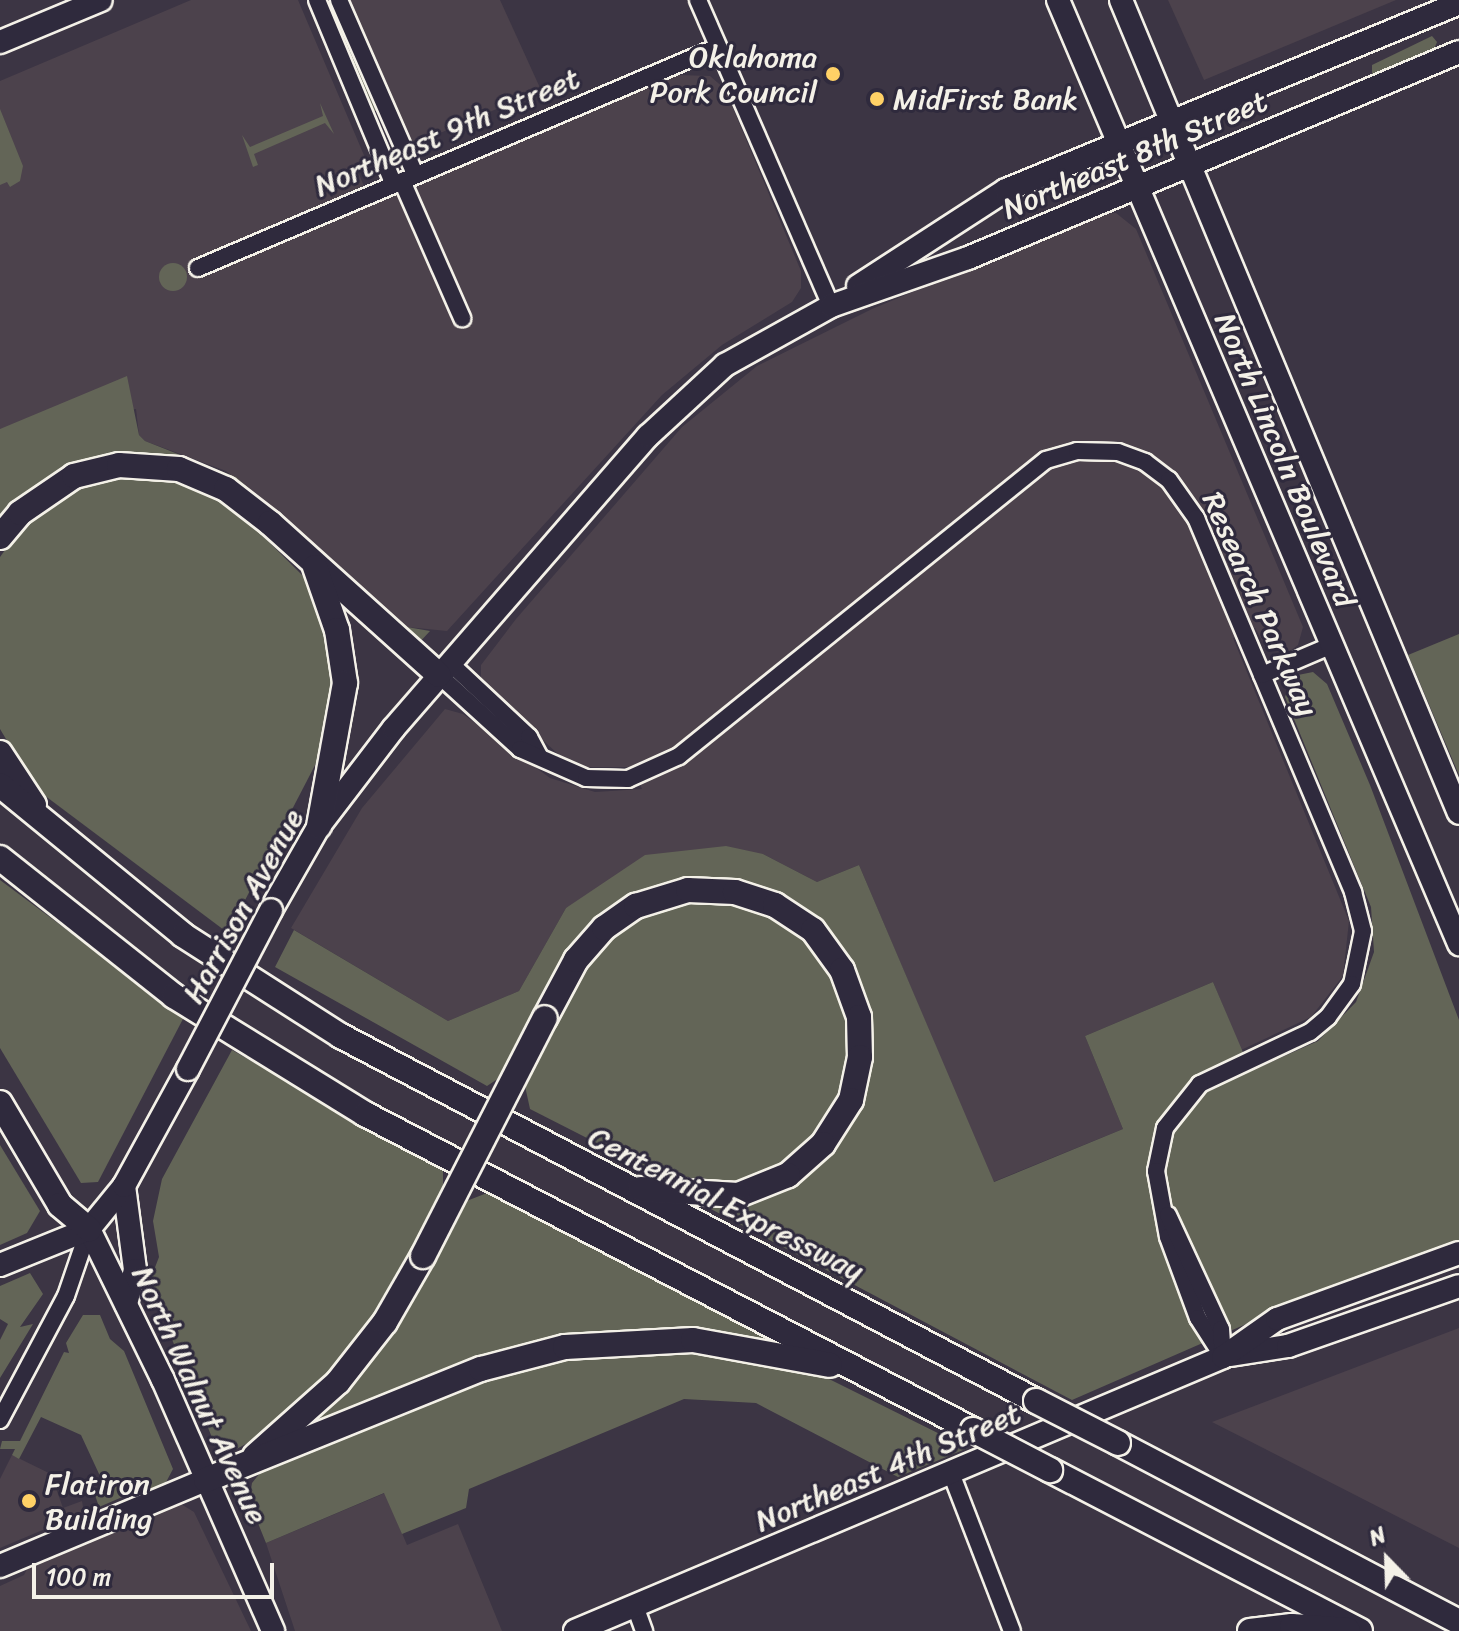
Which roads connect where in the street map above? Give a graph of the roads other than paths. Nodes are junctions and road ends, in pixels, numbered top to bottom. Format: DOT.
graph roads {
  1 [pos="101,0"];
  2 [pos="317,0"];
  3 [pos="339,0"];
  4 [pos="698,0"];
  5 [pos="1058,0"];
  6 [pos="1121,0"];
  7 [pos="1459,3"];
  8 [pos="0,42"];
  9 [pos="718,47"];
  10 [pos="1459,52"];
  11 [pos="1173,122"];
  12 [pos="1121,144"];
  13 [pos="1190,165"];
  14 [pos="404,180"];
  15 [pos="1135,188"];
  16 [pos="198,268"];
  17 [pos="831,306"];
  18 [pos="462,318"];
  19 [pos="648,436"];
  20 [pos="0,537"];
  21 [pos="312,561"];
  22 [pos="1332,645"];
  23 [pos="445,669"];
  24 [pos="1262,675"];
  25 [pos="0,753"];
  26 [pos="0,785"];
  27 [pos="1459,813"];
  28 [pos="319,826"];
  29 [pos="48,827"];
  30 [pos="0,858"];
  31 [pos="1459,944"];
  32 [pos="0,1103"];
  33 [pos="124,1186"];
  34 [pos="623,1187"];
  35 [pos="89,1229"];
  36 [pos="1459,1253"];
  37 [pos="0,1265"];
  38 [pos="1459,1286"];
  39 [pos="126,1304"];
  40 [pos="1223,1357"];
  41 [pos="878,1380"];
  42 [pos="0,1420"];
  43 [pos="251,1460"];
  44 [pos="951,1473"];
  45 [pos="206,1480"];
  46 [pos="0,1566"];
  47 [pos="635,1606"];
  48 [pos="1459,1622"];
  49 [pos="273,1631"];
  50 [pos="575,1631"];
  51 [pos="644,1631"];
  52 [pos="1012,1631"];
  53 [pos="1250,1631"];
  54 [pos="1359,1631"];
  1 -- 8 [label="main road"];
  2 -- 14 [label="street"];
  3 -- 14 [label="street"];
  4 -- 9 [label="street"];
  5 -- 12 [label="main road, North Lincoln Boulevard"];
  6 -- 11 [label="main road, North Lincoln Boulevard"];
  7 -- 11 [label="main road, Northeast 8th Street"];
  9 -- 14 [label="street, Northeast 9th Street"];
  9 -- 17 [label="street"];
  10 -- 13 [label="main road, Northeast 8th Street"];
  11 -- 12 [label="main road, Northeast 8th Street"];
  11 -- 13 [label="main road, North Lincoln Boulevard"];
  12 -- 15 [label="main road, North Lincoln Boulevard"];
  12 -- 17 [label="main road, Northeast 8th Street"];
  13 -- 15 [label="main road, Northeast 8th Street"];
  13 -- 27 [label="main road, North Lincoln Boulevard"];
  14 -- 16 [label="street, Northeast 9th Street"];
  14 -- 18 [label="street"];
  15 -- 17 [label="main road, Northeast 8th Street"];
  15 -- 22 [label="main road, North Lincoln Boulevard"];
  17 -- 19 [label="main road, Northeast 8th Street"];
  19 -- 23 [label="main road, Harrison Avenue"];
  20 -- 21 [label="highway"];
  21 -- 23 [label="highway"];
  21 -- 28 [label="highway"];
  22 -- 24 [label="street"];
  22 -- 31 [label="main road, North Lincoln Boulevard"];
  23 -- 24 [label="street, Research Parkway"];
  23 -- 28 [label="main road, Harrison Avenue"];
  24 -- 40 [label="street, Research Parkway"];
  25 -- 29 [label="highway"];
  26 -- 29 [label="highway, Centennial Expressway"];
  28 -- 33 [label="main road, Harrison Avenue, bridge"];
  29 -- 34 [label="highway, Centennial Expressway"];
  30 -- 41 [label="highway"];
  32 -- 35 [label="highway"];
  33 -- 35 [label="main road, Harrison Avenue"];
  33 -- 39 [label="main road"];
  34 -- 43 [label="highway, bridge"];
  34 -- 48 [label="highway, Centennial Expressway, bridge"];
  35 -- 37 [label="main road"];
  35 -- 39 [label="main road, North Walnut Avenue"];
  35 -- 42 [label="street, Harrison Avenue"];
  36 -- 40 [label="main road, Northeast 4th Street"];
  38 -- 40 [label="main road, Northeast 4th Street"];
  39 -- 45 [label="main road, North Walnut Avenue"];
  40 -- 44 [label="main road, Northeast 4th Street"];
  41 -- 43 [label="highway"];
  41 -- 54 [label="highway, bridge"];
  43 -- 45 [label="highway"];
  44 -- 47 [label="main road, Northeast 4th Street"];
  44 -- 52 [label="street"];
  45 -- 46 [label="main road"];
  45 -- 49 [label="main road, North Walnut Avenue"];
  47 -- 50 [label="main road, Northeast 4th Street"];
  47 -- 51 [label="street"];
  53 -- 54 [label="highway"];
}
